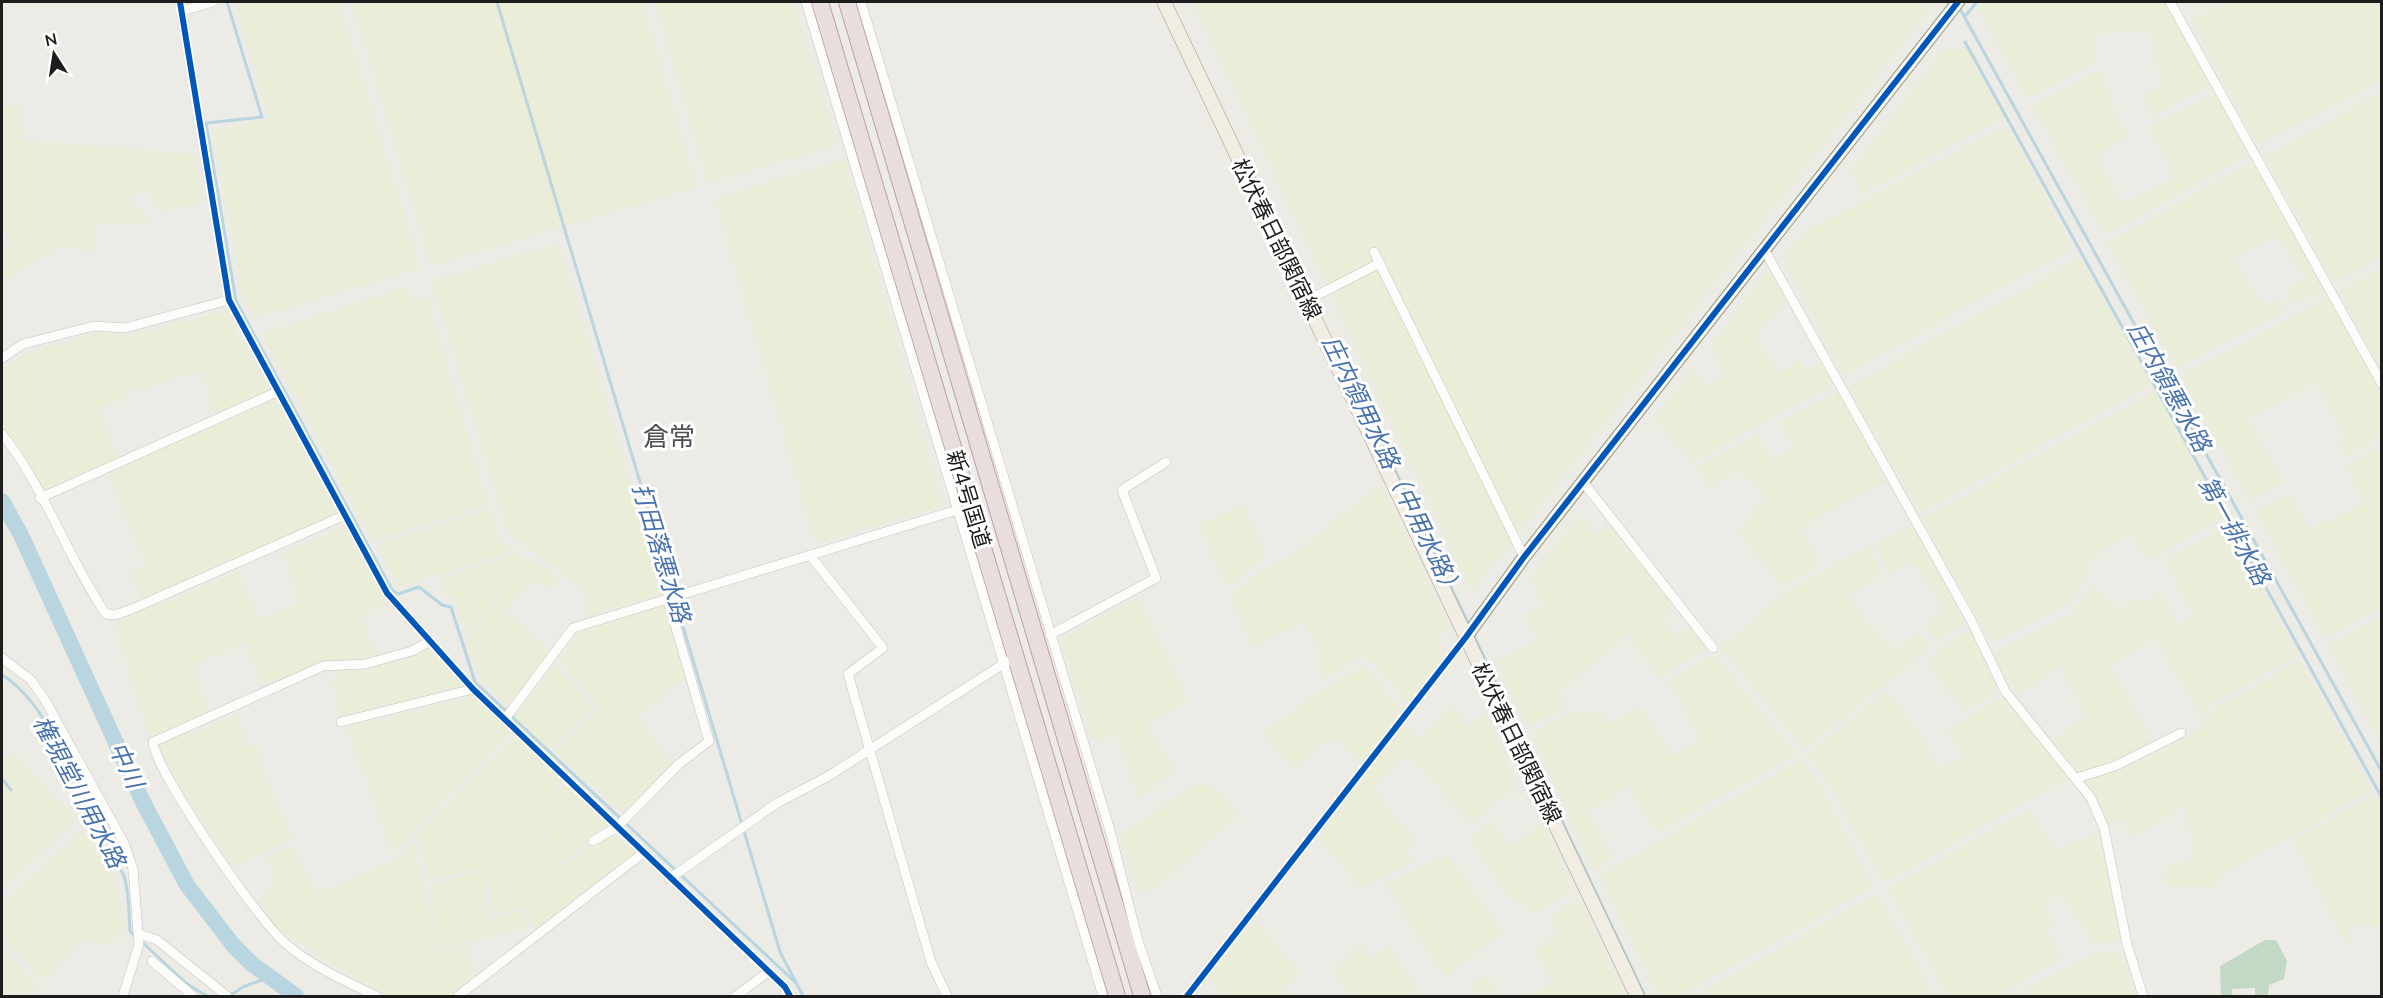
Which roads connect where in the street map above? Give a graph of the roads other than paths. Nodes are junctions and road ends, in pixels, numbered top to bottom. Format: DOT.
graph roads {
  1 [pos="213,2"];
  2 [pos="806,2"];
  3 [pos="820,2"];
  4 [pos="847,2"];
  5 [pos="861,2"];
  6 [pos="1164,2"];
  7 [pos="1958,2"];
  8 [pos="2170,2"];
  9 [pos="181,6"];
  10 [pos="1765,251"];
  11 [pos="1374,252"];
  12 [pos="1380,263"];
  13 [pos="229,300"];
  14 [pos="1306,300"];
  15 [pos="2,358"];
  16 [pos="2382,384"];
  17 [pos="277,392"];
  18 [pos="2,434"];
  19 [pos="1166,462"];
  20 [pos="1583,482"];
  21 [pos="40,498"];
  22 [pos="957,510"];
  23 [pos="343,516"];
  24 [pos="810,555"];
  25 [pos="1524,557"];
  26 [pos="667,597"];
  27 [pos="1050,635"];
  28 [pos="1466,637"];
  29 [pos="429,642"];
  30 [pos="1713,648"];
  31 [pos="2,658"];
  32 [pos="1009,660"];
  33 [pos="473,689"];
  34 [pos="505,719"];
  35 [pos="341,722"];
  36 [pos="2181,733"];
  37 [pos="869,750"];
  38 [pos="2077,778"];
  39 [pos="616,828"];
  40 [pos="593,841"];
  41 [pos="644,853"];
  42 [pos="669,879"];
  43 [pos="139,934"];
  44 [pos="1135,952"];
  45 [pos="152,961"];
  46 [pos="768,972"];
  47 [pos="123,996"];
  48 [pos="193,996"];
  49 [pos="227,996"];
  50 [pos="376,996"];
  51 [pos="458,996"];
  52 [pos="736,996"];
  53 [pos="790,996"];
  54 [pos="947,996"];
  55 [pos="1103,996"];
  56 [pos="1117,996"];
  57 [pos="1142,996"];
  58 [pos="1157,996"];
  59 [pos="1187,996"];
  60 [pos="1636,996"];
  61 [pos="2143,996"];
  1 -- 9 [label="street"];
  2 -- 22 [label="street"];
  3 -- 32 [label="highway, 新4号国道"];
  4 -- 44 [label="highway, 新4号国道"];
  5 -- 27 [label="street"];
  6 -- 14 [label="main road, 松伏春日部関宿線"];
  7 -- 10 [label="street"];
  8 -- 16 [label="street"];
  9 -- 13 [label="street"];
  10 -- 20 [label="street"];
  10 -- 38 [label="street"];
  11 -- 12 [label="street"];
  12 -- 14 [label="street"];
  12 -- 25 [label="street"];
  13 -- 15 [label="street"];
  13 -- 17 [label="street"];
  14 -- 28 [label="main road, 松伏春日部関宿線"];
  17 -- 21 [label="street"];
  17 -- 23 [label="street"];
  18 -- 21 [label="street"];
  19 -- 27 [label="street"];
  20 -- 25 [label="street"];
  20 -- 30 [label="street"];
  21 -- 23 [label="street"];
  22 -- 24 [label="street"];
  22 -- 32 [label="street"];
  23 -- 29 [label="street"];
  24 -- 26 [label="street"];
  24 -- 37 [label="street"];
  25 -- 28 [label="street"];
  26 -- 34 [label="street"];
  26 -- 39 [label="street"];
  27 -- 44 [label="street"];
  28 -- 59 [label="street"];
  28 -- 60 [label="main road, 松伏春日部関宿線"];
  29 -- 33 [label="street"];
  29 -- 50 [label="street"];
  31 -- 43 [label="street"];
  32 -- 37 [label="street"];
  32 -- 55 [label="street"];
  32 -- 56 [label="highway, 新4号国道"];
  33 -- 34 [label="street"];
  33 -- 35 [label="street"];
  34 -- 39 [label="street"];
  36 -- 38 [label="street"];
  37 -- 42 [label="street"];
  37 -- 54 [label="street"];
  38 -- 61 [label="street"];
  39 -- 40 [label="street"];
  39 -- 41 [label="street"];
  41 -- 42 [label="street"];
  41 -- 51 [label="street"];
  42 -- 46 [label="street"];
  43 -- 47 [label="street"];
  43 -- 49 [label="street"];
  44 -- 57 [label="highway, 新4号国道"];
  44 -- 58 [label="street"];
  45 -- 48 [label="street"];
  46 -- 52 [label="street"];
  46 -- 53 [label="street"];
}
